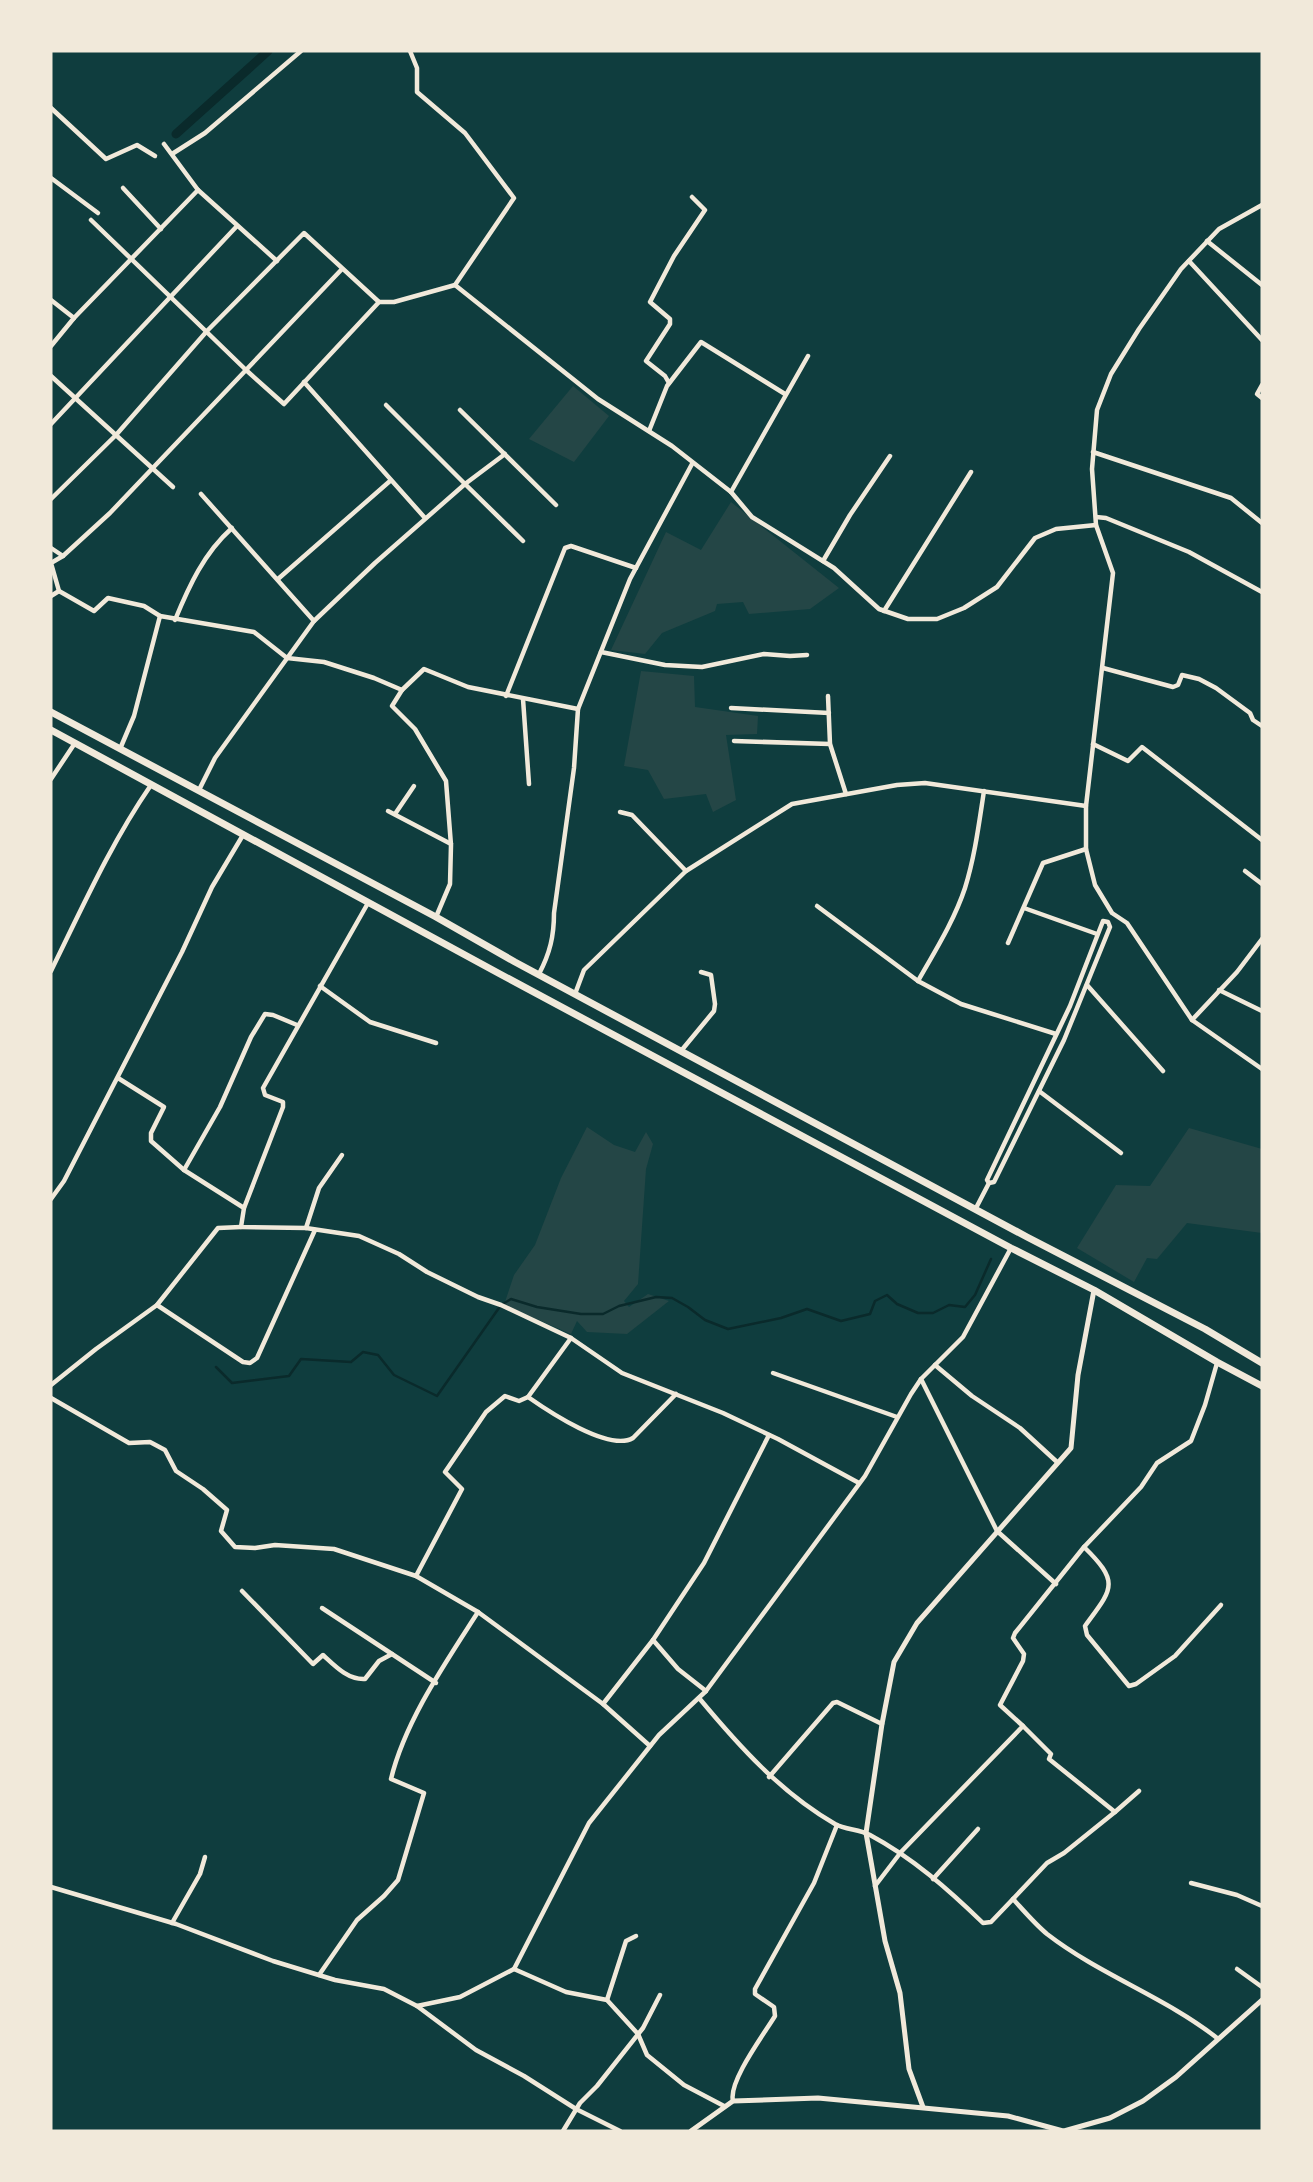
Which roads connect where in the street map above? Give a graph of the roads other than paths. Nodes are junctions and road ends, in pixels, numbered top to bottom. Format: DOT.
graph roads {
  1 [pos="301,51"];
  2 [pos="410,51"];
  3 [pos="51,108"];
  4 [pos="164,144"];
  5 [pos="172,154"];
  6 [pos="155,156"];
  7 [pos="51,178"];
  8 [pos="123,188"];
  9 [pos="198,190"];
  10 [pos="692,197"];
  11 [pos="1262,205"];
  12 [pos="98,213"];
  13 [pos="91,220"];
  14 [pos="237,226"];
  15 [pos="161,229"];
  16 [pos="1207,241"];
  17 [pos="132,259"];
  18 [pos="277,261"];
  19 [pos="1189,261"];
  20 [pos="342,269"];
  21 [pos="455,285"];
  22 [pos="1262,285"];
  23 [pos="169,297"];
  24 [pos="51,300"];
  25 [pos="379,302"];
  26 [pos="74,318"];
  27 [pos="207,331"];
  28 [pos="1262,340"];
  29 [pos="51,346"];
  30 [pos="808,356"];
  31 [pos="246,370"];
  32 [pos="51,376"];
  33 [pos="304,382"];
  34 [pos="669,383"];
  35 [pos="1262,385"];
  36 [pos="785,394"];
  37 [pos="1262,398"];
  38 [pos="76,399"];
  39 [pos="386,405"];
  40 [pos="460,410"];
  41 [pos="51,424"];
  42 [pos="649,431"];
  43 [pos="116,435"];
  44 [pos="1093,452"];
  45 [pos="505,454"];
  46 [pos="890,456"];
  47 [pos="692,464"];
  48 [pos="152,470"];
  49 [pos="971,472"];
  50 [pos="390,481"];
  51 [pos="465,484"];
  52 [pos="173,488"];
  53 [pos="731,492"];
  54 [pos="201,494"];
  55 [pos="51,499"];
  56 [pos="556,505"];
  57 [pos="1096,517"];
  58 [pos="425,518"];
  59 [pos="1262,523"];
  60 [pos="1096,525"];
  61 [pos="232,528"];
  62 [pos="523,541"];
  63 [pos="51,548"];
  64 [pos="63,555"];
  65 [pos="823,561"];
  66 [pos="636,568"];
  67 [pos="277,579"];
  68 [pos="59,591"];
  69 [pos="1262,592"];
  70 [pos="51,596"];
  71 [pos="884,611"];
  72 [pos="160,616"];
  73 [pos="175,620"];
  74 [pos="314,621"];
  75 [pos="601,652"];
  76 [pos="807,655"];
  77 [pos="287,658"];
  78 [pos="1103,668"];
  79 [pos="402,690"];
  80 [pos="506,696"];
  81 [pos="828,696"];
  82 [pos="523,699"];
  83 [pos="731,708"];
  84 [pos="578,709"];
  85 [pos="51,712"];
  86 [pos="829,713"];
  87 [pos="1262,726"];
  88 [pos="51,730"];
  89 [pos="734,741"];
  90 [pos="75,743"];
  91 [pos="830,744"];
  92 [pos="1093,744"];
  93 [pos="119,750"];
  94 [pos="51,779"];
  95 [pos="529,784"];
  96 [pos="151,785"];
  97 [pos="414,786"];
  98 [pos="199,791"];
  99 [pos="984,791"];
  100 [pos="846,794"];
  101 [pos="1086,806"];
  102 [pos="388,811"];
  103 [pos="620,812"];
  104 [pos="395,814"];
  105 [pos="243,835"];
  106 [pos="1262,840"];
  107 [pos="451,845"];
  108 [pos="1086,849"];
  109 [pos="1245,871"];
  110 [pos="686,872"];
  111 [pos="1262,884"];
  112 [pos="368,903"];
  113 [pos="817,906"];
  114 [pos="1024,908"];
  115 [pos="1112,913"];
  116 [pos="436,917"];
  117 [pos="1106,924"];
  118 [pos="1097,934"];
  119 [pos="1262,939"];
  120 [pos="1008,943"];
  121 [pos="51,971"];
  122 [pos="701,972"];
  123 [pos="539,974"];
  124 [pos="918,981"];
  125 [pos="1087,985"];
  126 [pos="320,986"];
  127 [pos="1219,990"];
  128 [pos="575,994"];
  129 [pos="1070,1006"];
  130 [pos="1078,1009"];
  131 [pos="1262,1011"];
  132 [pos="1192,1020"];
  133 [pos="297,1026"];
  134 [pos="1056,1034"];
  135 [pos="436,1043"];
  136 [pos="681,1051"];
  137 [pos="1262,1069"];
  138 [pos="1163,1071"];
  139 [pos="118,1078"];
  140 [pos="1039,1091"];
  141 [pos="1027,1096"];
  142 [pos="1034,1100"];
  143 [pos="1121,1153"];
  144 [pos="342,1155"];
  145 [pos="184,1170"];
  146 [pos="992,1182"];
  147 [pos="51,1199"];
  148 [pos="244,1208"];
  149 [pos="976,1208"];
  150 [pos="241,1227"];
  151 [pos="306,1228"];
  152 [pos="315,1230"];
  153 [pos="1011,1248"];
  154 [pos="1094,1290"];
  155 [pos="157,1305"];
  156 [pos="571,1338"];
  157 [pos="1217,1362"];
  158 [pos="1262,1363"];
  159 [pos="935,1365"];
  160 [pos="773,1373"];
  161 [pos="921,1380"];
  162 [pos="51,1385"];
  163 [pos="1262,1386"];
  164 [pos="676,1394"];
  165 [pos="528,1397"];
  166 [pos="51,1398"];
  167 [pos="897,1417"];
  168 [pos="769,1435"];
  169 [pos="1057,1462"];
  170 [pos="859,1483"];
  171 [pos="997,1531"];
  172 [pos="1084,1546"];
  173 [pos="416,1576"];
  174 [pos="1056,1584"];
  175 [pos="242,1591"];
  176 [pos="1221,1605"];
  177 [pos="322,1608"];
  178 [pos="478,1612"];
  179 [pos="653,1640"];
  180 [pos="392,1654"];
  181 [pos="436,1683"];
  182 [pos="706,1691"];
  183 [pos="699,1698"];
  184 [pos="603,1704"];
  185 [pos="882,1724"];
  186 [pos="1023,1726"];
  187 [pos="650,1746"];
  188 [pos="769,1777"];
  189 [pos="1139,1791"];
  190 [pos="1115,1812"];
  191 [pos="837,1825"];
  192 [pos="978,1829"];
  193 [pos="866,1833"];
  194 [pos="901,1852"];
  195 [pos="205,1857"];
  196 [pos="933,1879"];
  197 [pos="1191,1883"];
  198 [pos="51,1887"];
  199 [pos="874,1888"];
  200 [pos="1013,1899"];
  201 [pos="1262,1906"];
  202 [pos="172,1923"];
  203 [pos="636,1936"];
  204 [pos="514,1969"];
  205 [pos="1237,1969"];
  206 [pos="319,1975"];
  207 [pos="1262,1987"];
  208 [pos="660,1995"];
  209 [pos="607,2000"];
  210 [pos="1262,2000"];
  211 [pos="417,2006"];
  212 [pos="638,2034"];
  213 [pos="1217,2038"];
  214 [pos="733,2101"];
  215 [pos="724,2106"];
  216 [pos="923,2107"];
  217 [pos="576,2109"];
  218 [pos="562,2131"];
  219 [pos="620,2131"];
  220 [pos="691,2131"];
  221 [pos="1063,2131"];
  1 -- 5 [label="street"];
  2 -- 21 [label="street"];
  3 -- 6 [label="street"];
  4 -- 5 [label="street"];
  5 -- 9 [label="street"];
  7 -- 12 [label="street"];
  8 -- 15 [label="street"];
  9 -- 14 [label="street"];
  9 -- 15 [label="street"];
  10 -- 34 [label="street"];
  11 -- 16 [label="street"];
  13 -- 17 [label="street"];
  14 -- 18 [label="street"];
  14 -- 23 [label="street"];
  15 -- 17 [label="street"];
  16 -- 19 [label="street"];
  16 -- 22 [label="street"];
  17 -- 23 [label="street"];
  17 -- 26 [label="street"];
  18 -- 20 [label="street"];
  18 -- 27 [label="street"];
  19 -- 28 [label="street"];
  19 -- 44 [label="street"];
  20 -- 25 [label="street"];
  20 -- 31 [label="street"];
  21 -- 25 [label="street"];
  21 -- 42 [label="street"];
  23 -- 27 [label="street"];
  23 -- 38 [label="street"];
  24 -- 26 [label="street"];
  25 -- 33 [label="street"];
  26 -- 29 [label="street"];
  27 -- 31 [label="street"];
  27 -- 43 [label="street"];
  30 -- 36 [label="street"];
  31 -- 33 [label="street"];
  31 -- 48 [label="street"];
  32 -- 38 [label="street"];
  33 -- 50 [label="street"];
  34 -- 36 [label="street"];
  34 -- 42 [label="street"];
  35 -- 37 [label="street"];
  36 -- 53 [label="street"];
  38 -- 41 [label="street"];
  38 -- 43 [label="street"];
  39 -- 51 [label="street"];
  40 -- 45 [label="street"];
  42 -- 47 [label="street"];
  43 -- 48 [label="street"];
  43 -- 55 [label="street"];
  44 -- 57 [label="street"];
  44 -- 59 [label="street"];
  45 -- 51 [label="street"];
  45 -- 56 [label="street"];
  46 -- 65 [label="street"];
  47 -- 53 [label="street"];
  47 -- 66 [label="street"];
  48 -- 52 [label="street"];
  48 -- 64 [label="street"];
  49 -- 71 [label="street"];
  50 -- 58 [label="street"];
  50 -- 67 [label="street"];
  51 -- 58 [label="street"];
  51 -- 62 [label="street"];
  53 -- 65 [label="street"];
  54 -- 61 [label="street"];
  57 -- 60 [label="street"];
  57 -- 69 [label="street"];
  58 -- 74 [label="street"];
  60 -- 71 [label="street"];
  60 -- 78 [label="street"];
  61 -- 67 [label="street"];
  61 -- 73 [label="street"];
  63 -- 64 [label="street"];
  64 -- 68 [label="street"];
  65 -- 71 [label="street"];
  66 -- 75 [label="street"];
  66 -- 80 [label="street"];
  67 -- 74 [label="street"];
  68 -- 70 [label="street"];
  68 -- 72 [label="street"];
  72 -- 73 [label="street"];
  72 -- 93 [label="street"];
  73 -- 77 [label="street"];
  74 -- 77 [label="street"];
  75 -- 76 [label="street"];
  75 -- 84 [label="street"];
  77 -- 79 [label="street"];
  77 -- 98 [label="street"];
  78 -- 87 [label="street"];
  78 -- 92 [label="street"];
  79 -- 80 [label="street"];
  79 -- 107 [label="street"];
  80 -- 82 [label="street"];
  81 -- 86 [label="street"];
  82 -- 84 [label="street"];
  82 -- 95 [label="street"];
  83 -- 86 [label="street"];
  84 -- 123 [label="street"];
  85 -- 93 [label="highway"];
  86 -- 91 [label="street"];
  88 -- 90 [label="highway"];
  89 -- 91 [label="street"];
  90 -- 94 [label="street"];
  90 -- 96 [label="highway"];
  91 -- 100 [label="street"];
  92 -- 101 [label="street"];
  92 -- 106 [label="street"];
  93 -- 98 [label="highway"];
  96 -- 105 [label="highway"];
  96 -- 121 [label="street"];
  97 -- 104 [label="street"];
  98 -- 116 [label="highway"];
  99 -- 100 [label="street"];
  99 -- 101 [label="street"];
  99 -- 124 [label="street"];
  100 -- 110 [label="street"];
  101 -- 108 [label="street"];
  102 -- 104 [label="street"];
  103 -- 110 [label="street"];
  104 -- 107 [label="street"];
  105 -- 112 [label="highway"];
  105 -- 139 [label="street"];
  107 -- 116 [label="street"];
  108 -- 114 [label="street"];
  108 -- 115 [label="street"];
  109 -- 111 [label="street"];
  110 -- 128 [label="street"];
  112 -- 126 [label="street"];
  112 -- 153 [label="highway"];
  113 -- 124 [label="street"];
  114 -- 118 [label="street"];
  114 -- 120 [label="street"];
  115 -- 117 [label="street"];
  115 -- 132 [label="street"];
  116 -- 123 [label="highway"];
  117 -- 118 [label="street"];
  117 -- 125 [label="street"];
  118 -- 129 [label="street"];
  119 -- 127 [label="street"];
  122 -- 136 [label="street"];
  123 -- 128 [label="highway"];
  124 -- 134 [label="street"];
  125 -- 130 [label="street"];
  125 -- 138 [label="street"];
  126 -- 133 [label="street"];
  126 -- 135 [label="street"];
  127 -- 131 [label="street"];
  127 -- 132 [label="street"];
  128 -- 136 [label="highway"];
  129 -- 130 [label="street"];
  129 -- 134 [label="street"];
  130 -- 140 [label="street"];
  132 -- 137 [label="street"];
  133 -- 145 [label="street"];
  133 -- 148 [label="street"];
  134 -- 141 [label="street"];
  136 -- 149 [label="highway"];
  139 -- 145 [label="street"];
  139 -- 147 [label="street"];
  140 -- 142 [label="street"];
  140 -- 143 [label="street"];
  141 -- 142 [label="street"];
  141 -- 146 [label="street"];
  142 -- 146 [label="street"];
  144 -- 151 [label="street"];
  145 -- 148 [label="street"];
  146 -- 149 [label="street"];
  148 -- 150 [label="street"];
  149 -- 158 [label="highway"];
  150 -- 151 [label="street"];
  150 -- 155 [label="street"];
  151 -- 152 [label="street"];
  152 -- 155 [label="street"];
  152 -- 156 [label="street"];
  153 -- 154 [label="highway"];
  153 -- 159 [label="street"];
  154 -- 157 [label="highway"];
  154 -- 169 [label="street"];
  155 -- 162 [label="street"];
  156 -- 164 [label="street"];
  156 -- 165 [label="street"];
  157 -- 163 [label="highway"];
  157 -- 172 [label="street"];
  159 -- 161 [label="street"];
  159 -- 169 [label="street"];
  160 -- 167 [label="street"];
  161 -- 167 [label="street"];
  161 -- 171 [label="street"];
  164 -- 165 [label="street"];
  164 -- 168 [label="street"];
  165 -- 173 [label="street"];
  166 -- 173 [label="street"];
  167 -- 170 [label="street"];
  168 -- 170 [label="street"];
  168 -- 179 [label="street"];
  169 -- 171 [label="street"];
  170 -- 182 [label="street"];
  171 -- 174 [label="street"];
  171 -- 185 [label="street"];
  172 -- 174 [label="street"];
  172 -- 176 [label="street"];
  173 -- 178 [label="street"];
  174 -- 186 [label="street"];
  175 -- 180 [label="street"];
  177 -- 180 [label="street"];
  178 -- 181 [label="street"];
  178 -- 184 [label="street"];
  179 -- 182 [label="street"];
  179 -- 184 [label="street"];
  180 -- 181 [label="street"];
  181 -- 206 [label="street"];
  182 -- 183 [label="street"];
  183 -- 187 [label="street"];
  183 -- 188 [label="street"];
  184 -- 187 [label="street"];
  185 -- 188 [label="street"];
  185 -- 193 [label="street"];
  186 -- 190 [label="street"];
  186 -- 194 [label="street"];
  187 -- 204 [label="street"];
  188 -- 191 [label="street"];
  189 -- 190 [label="street"];
  190 -- 200 [label="street"];
  191 -- 193 [label="street"];
  191 -- 214 [label="street"];
  192 -- 196 [label="street"];
  193 -- 194 [label="street"];
  193 -- 199 [label="street"];
  194 -- 196 [label="street"];
  194 -- 199 [label="street"];
  195 -- 202 [label="street"];
  196 -- 200 [label="street"];
  197 -- 201 [label="street"];
  198 -- 202 [label="street"];
  199 -- 216 [label="street"];
  200 -- 213 [label="street"];
  202 -- 206 [label="street"];
  203 -- 209 [label="street"];
  204 -- 209 [label="street"];
  204 -- 211 [label="street"];
  205 -- 207 [label="street"];
  206 -- 211 [label="street"];
  208 -- 212 [label="street"];
  209 -- 212 [label="street"];
  210 -- 213 [label="street"];
  211 -- 217 [label="street"];
  212 -- 215 [label="street"];
  212 -- 217 [label="street"];
  213 -- 221 [label="street"];
  214 -- 215 [label="street"];
  214 -- 216 [label="street"];
  215 -- 220 [label="street"];
  216 -- 221 [label="street"];
  217 -- 218 [label="street"];
  217 -- 219 [label="street"];
}
